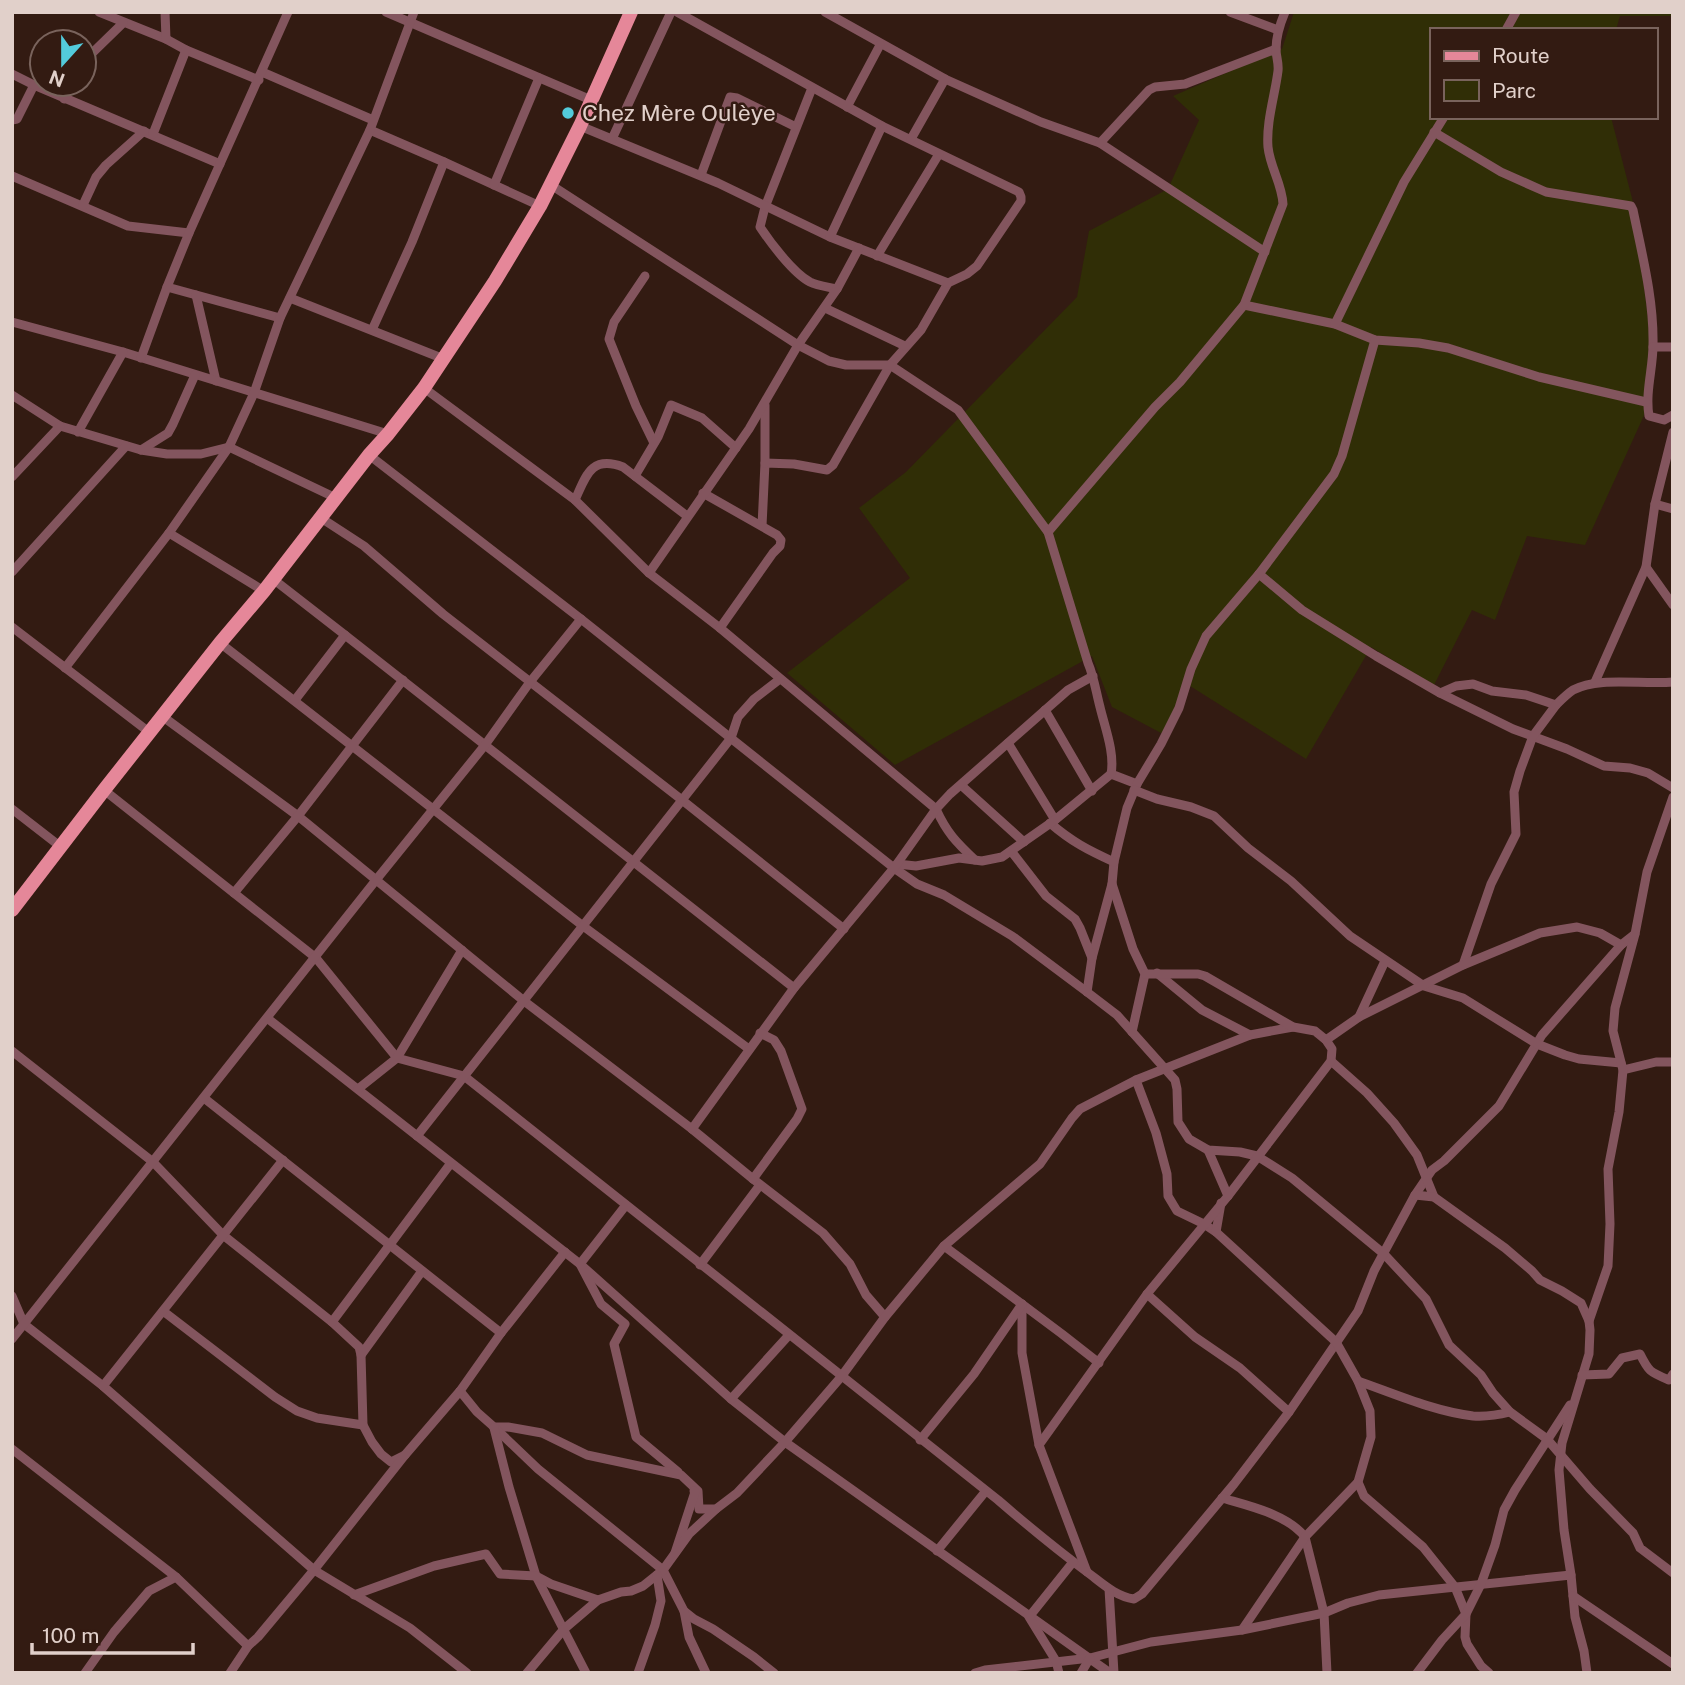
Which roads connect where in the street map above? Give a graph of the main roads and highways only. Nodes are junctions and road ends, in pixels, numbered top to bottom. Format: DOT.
graph roads {
  1 [pos="631,12"];
  2 [pos="12,910"];
  1 -- 2 [label="main road"];
}
